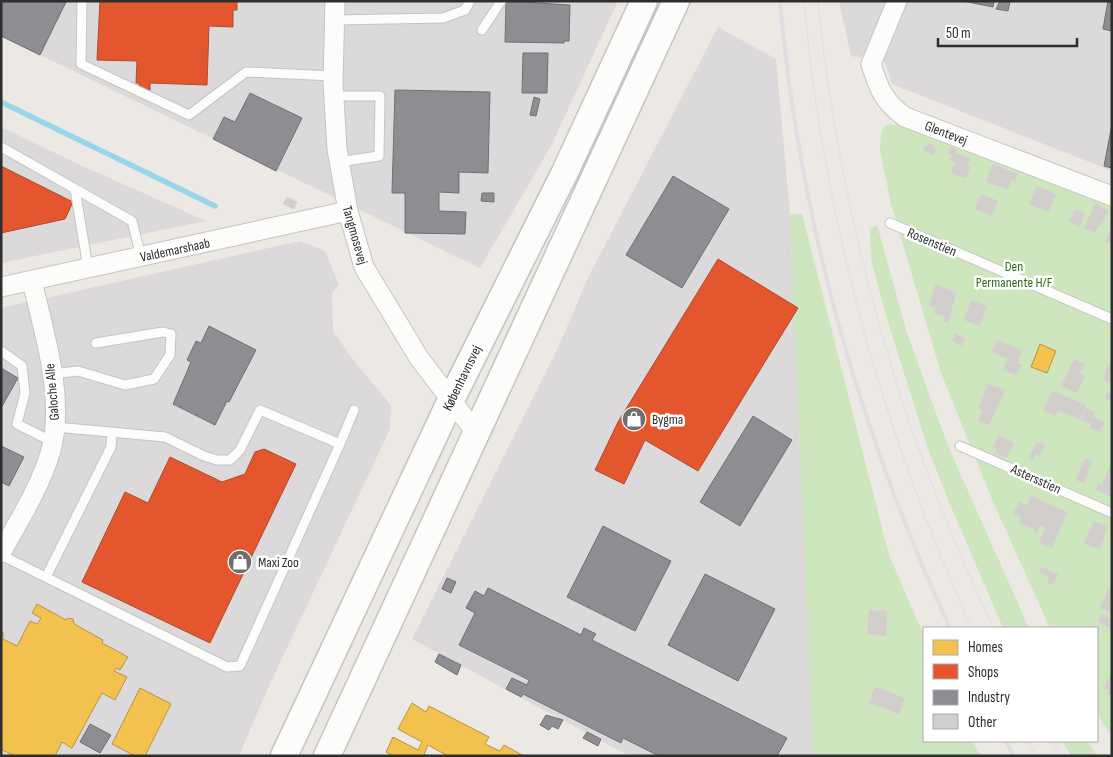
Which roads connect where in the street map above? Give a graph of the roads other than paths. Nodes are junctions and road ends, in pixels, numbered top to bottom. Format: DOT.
graph roads {
  1 [pos="82,1"];
  2 [pos="470,1"];
  3 [pos="500,1"];
  4 [pos="644,1"];
  5 [pos="676,1"];
  6 [pos="897,1"];
  7 [pos="335,11"];
  8 [pos="482,30"];
  9 [pos="333,76"];
  10 [pos="334,96"];
  11 [pos="1,147"];
  12 [pos="338,162"];
  13 [pos="75,189"];
  14 [pos="1112,196"];
  15 [pos="348,211"];
  16 [pos="890,223"];
  17 [pos="141,257"];
  18 [pos="88,269"];
  19 [pos="32,281"];
  20 [pos="1,287"];
  21 [pos="1112,319"];
  22 [pos="96,343"];
  23 [pos="1,351"];
  24 [pos="51,374"];
  25 [pos="451,400"];
  26 [pos="354,410"];
  27 [pos="112,432"];
  28 [pos="54,434"];
  29 [pos="477,434"];
  30 [pos="340,444"];
  31 [pos="960,446"];
  32 [pos="1112,513"];
  33 [pos="1,554"];
  34 [pos="46,577"];
  35 [pos="284,756"];
  36 [pos="327,756"];
  1 -- 9 [label="lane"];
  2 -- 7 [label="lane"];
  3 -- 8 [label="lane"];
  4 -- 25 [label="main road, Københavnsvej"];
  5 -- 29 [label="main road"];
  6 -- 14 [label="street, Glentevej"];
  7 -- 9 [label="street, Tangmosevej"];
  9 -- 10 [label="street, Tangmosevej"];
  10 -- 12 [label="street, Tangmosevej"];
  10 -- 12 [label="lane"];
  11 -- 13 [label="lane"];
  12 -- 15 [label="street, Tangmosevej"];
  13 -- 17 [label="lane"];
  13 -- 18 [label="lane"];
  15 -- 17 [label="street, Valdemarshaab"];
  15 -- 25 [label="street, Tangmosevej"];
  16 -- 21 [label="lane, Rosenstien"];
  17 -- 18 [label="street, Valdemarshaab"];
  18 -- 19 [label="street, Valdemarshaab"];
  19 -- 20 [label="street, Valdemarshaab"];
  19 -- 24 [label="street, Galoche Alle"];
  22 -- 24 [label="lane"];
  23 -- 28 [label="lane"];
  24 -- 28 [label="street, Galoche Alle"];
  25 -- 29 [label="street, Tangmosevej"];
  25 -- 35 [label="main road, Københavnsvej"];
  26 -- 30 [label="lane"];
  27 -- 28 [label="lane"];
  27 -- 30 [label="lane"];
  27 -- 34 [label="lane"];
  28 -- 33 [label="street, Galoche Alle"];
  29 -- 36 [label="main road"];
  30 -- 34 [label="lane"];
  31 -- 32 [label="lane, Astersstien"];
  33 -- 34 [label="lane"];
}
